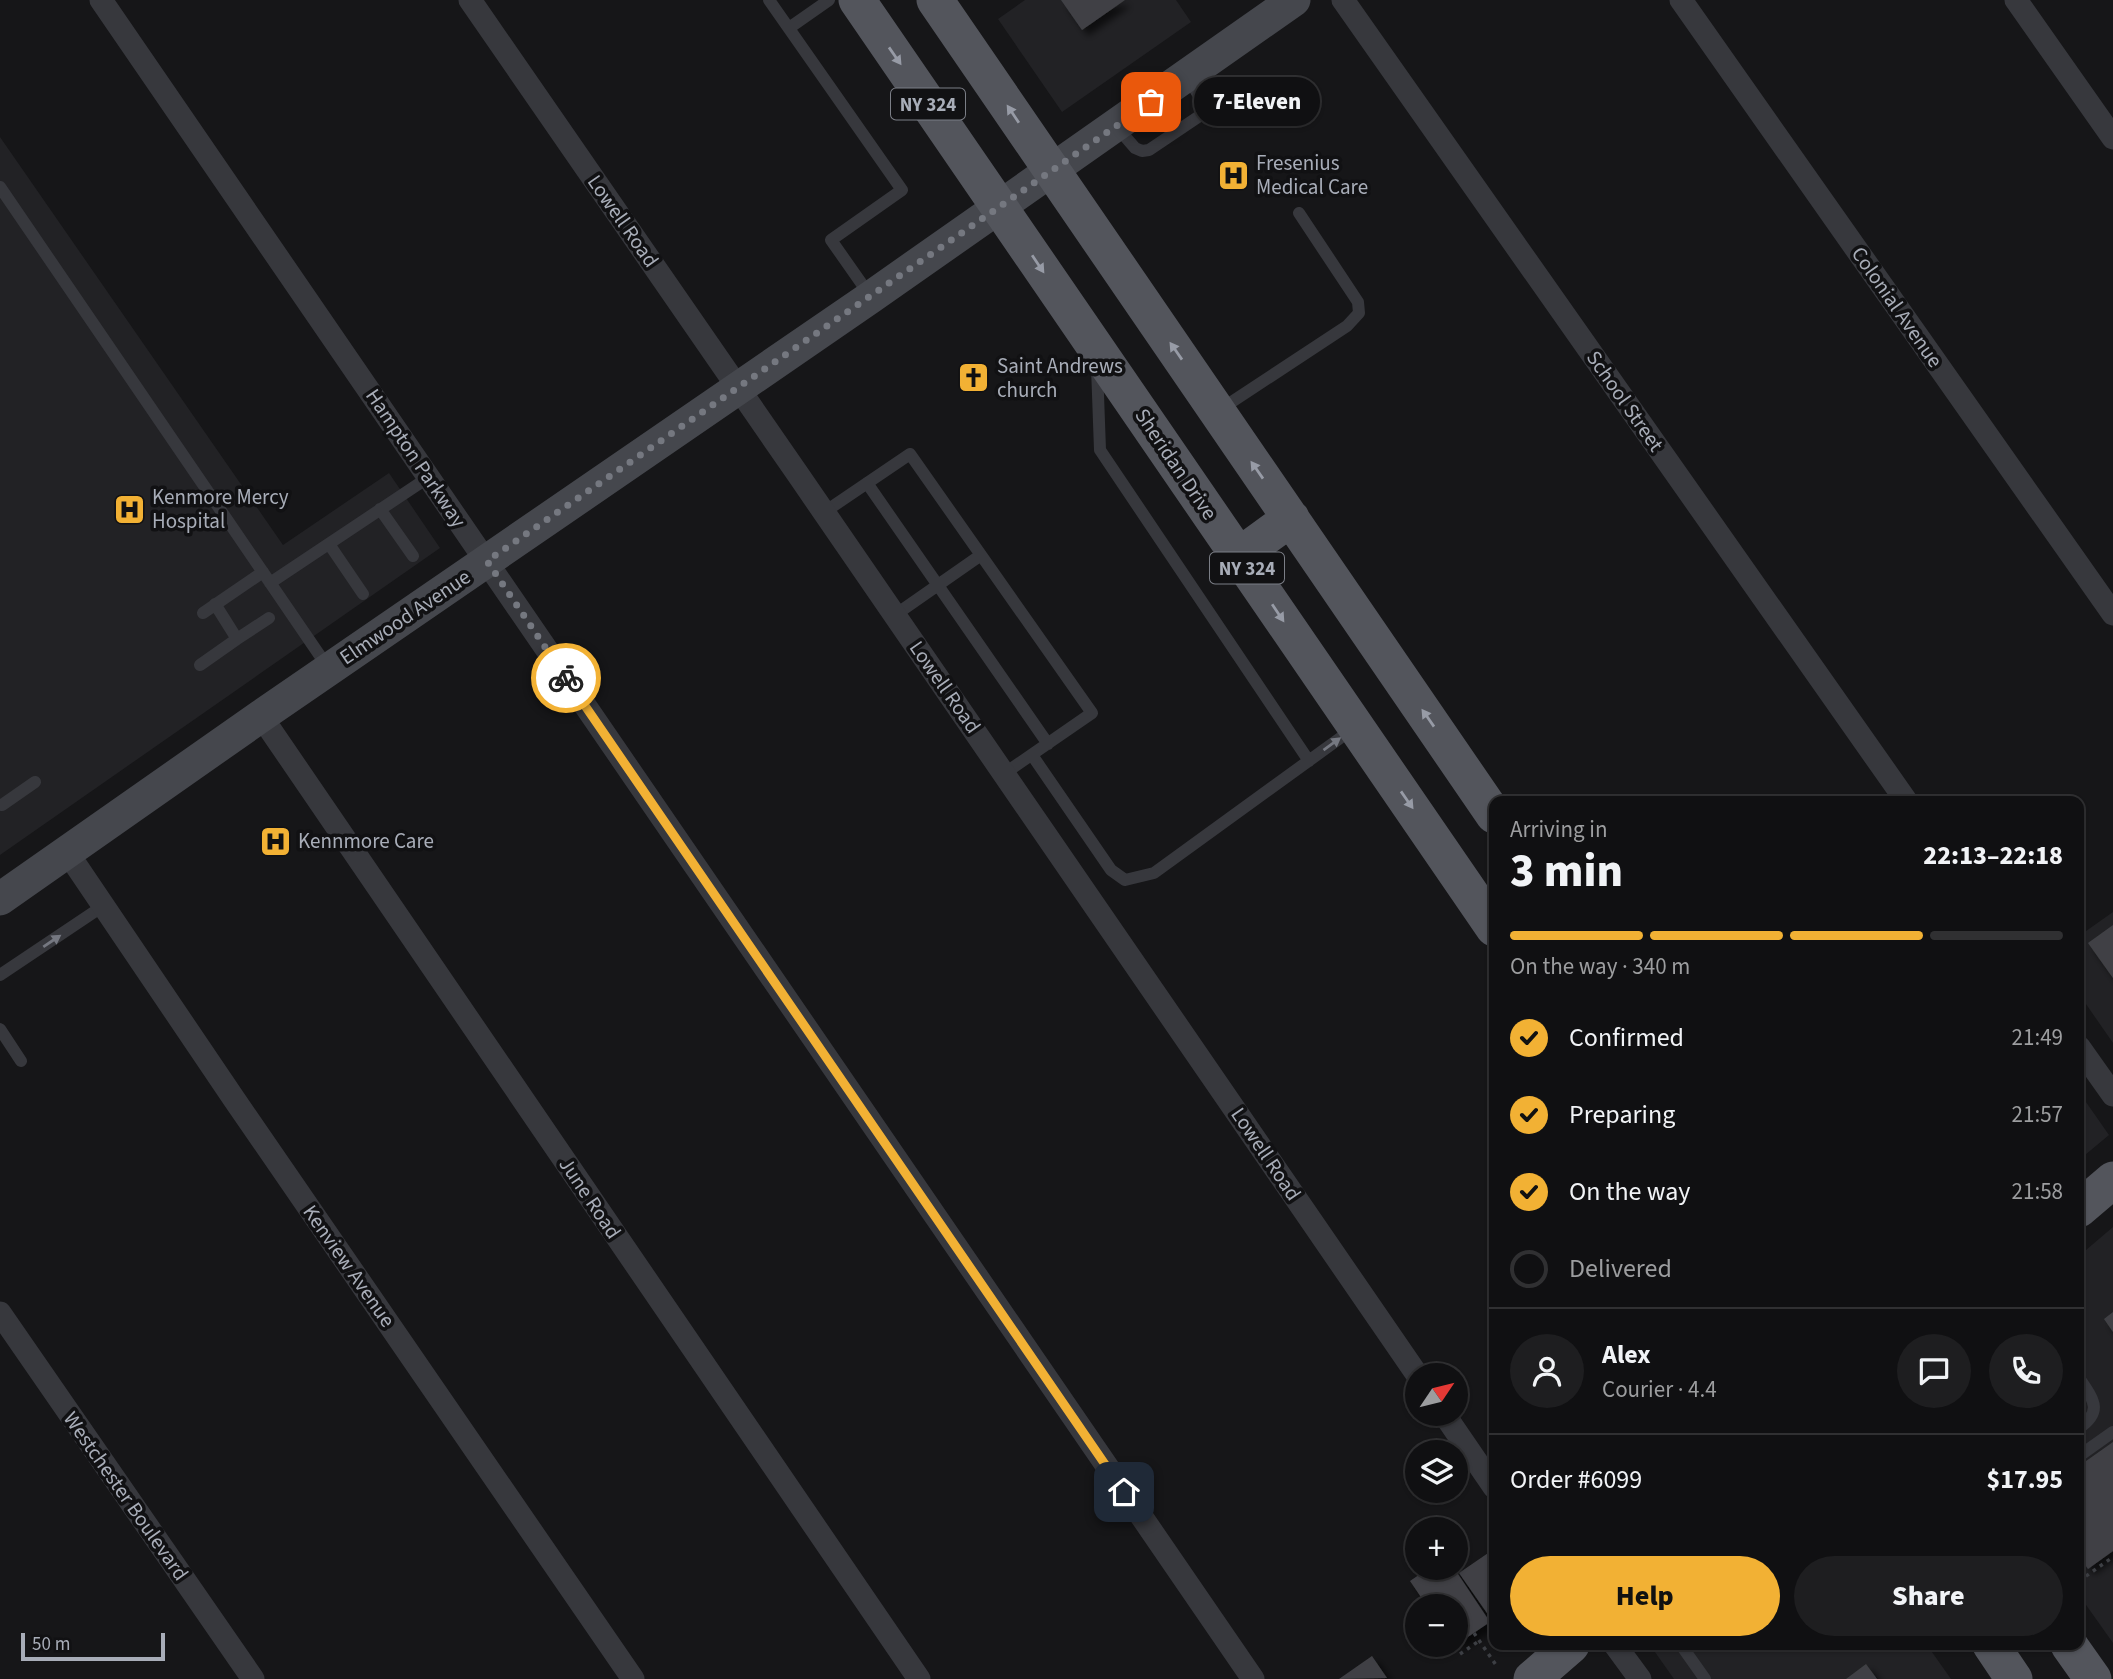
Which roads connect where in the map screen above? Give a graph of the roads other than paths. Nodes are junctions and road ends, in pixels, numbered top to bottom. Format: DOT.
graph roads {
  1 [pos="101,0"];
  2 [pos="470,0"];
  3 [pos="769,0"];
  4 [pos="829,0"];
  5 [pos="856,0"];
  6 [pos="935,0"];
  7 [pos="1294,0"];
  8 [pos="1343,0"];
  9 [pos="1681,0"];
  10 [pos="2016,0"];
  11 [pos="789,28"];
  12 [pos="2113,138"];
  13 [pos="1052,171"];
  14 [pos="1,189"];
  15 [pos="999,207"];
  16 [pos="1299,213"];
  17 [pos="871,297"];
  18 [pos="1097,349"];
  19 [pos="738,388"];
  20 [pos="1217,411"];
  21 [pos="429,477"];
  22 [pos="867,483"];
  23 [pos="380,509"];
  24 [pos="823,513"];
  25 [pos="1291,518"];
  26 [pos="329,544"];
  27 [pos="981,555"];
  28 [pos="413,556"];
  29 [pos="1239,556"];
  30 [pos="487,561"];
  31 [pos="267,578"];
  32 [pos="938,584"];
  33 [pos="363,594"];
  34 [pos="215,604"];
  35 [pos="203,613"];
  36 [pos="2113,614"];
  37 [pos="895,615"];
  38 [pos="269,618"];
  39 [pos="237,639"];
  40 [pos="200,666"];
  41 [pos="329,669"];
  42 [pos="261,716"];
  43 [pos="1356,727"];
  44 [pos="1048,744"];
  45 [pos="1032,755"];
  46 [pos="1309,761"];
  47 [pos="1006,773"];
  48 [pos="34,782"];
  49 [pos="1903,796"];
  50 [pos="1,804"];
  51 [pos="1489,808"];
  52 [pos="67,852"];
  53 [pos="0,899"];
  54 [pos="103,906"];
  55 [pos="1489,921"];
  56 [pos="0,975"];
  57 [pos="0,1029"];
  58 [pos="2084,1054"];
  59 [pos="21,1060"];
  60 [pos="2113,1095"];
  61 [pos="2113,1180"];
  62 [pos="2084,1205"];
  63 [pos="0,1313"];
  64 [pos="1409,1363"];
  65 [pos="2084,1385"];
  66 [pos="2084,1424"];
  67 [pos="1452,1426"];
  68 [pos="2113,1432"];
  69 [pos="2084,1452"];
  70 [pos="1489,1481"];
  71 [pos="1565,1650"];
  72 [pos="1619,1650"];
  73 [pos="1685,1650"];
  74 [pos="1994,1650"];
  75 [pos="2073,1650"];
  76 [pos="253,1679"];
  77 [pos="633,1679"];
  78 [pos="919,1679"];
  79 [pos="1253,1679"];
  80 [pos="1532,1679"];
  81 [pos="1640,1679"];
  82 [pos="1705,1679"];
  83 [pos="2014,1679"];
  84 [pos="2093,1679"];
  1 -- 21 [label="street, Hampton Parkway"];
  2 -- 19 [label="street, Lowell Road"];
  3 -- 11 [label="lane"];
  4 -- 11 [label="lane"];
  5 -- 15 [label="main road, Sheridan Drive / NY 324, one-way"];
  13 -- 6 [label="main road, NY 324, one-way"];
  7 -- 13 [label="street, Elmwood Avenue"];
  8 -- 49 [label="street, School Street"];
  9 -- 36 [label="street, Colonial Avenue"];
  10 -- 12 [label="street"];
  11 -- 17 [label="lane"];
  13 -- 15 [label="street, Elmwood Avenue"];
  20 -- 13 [label="main road, NY 324, one-way"];
  14 -- 31 [label="lane"];
  15 -- 17 [label="street, Elmwood Avenue"];
  15 -- 18 [label="main road, Sheridan Drive / NY 324, one-way"];
  16 -- 20 [label="lane"];
  17 -- 19 [label="street, Elmwood Avenue"];
  18 -- 29 [label="main road, Sheridan Drive / NY 324"];
  18 -- 46 [label="lane"];
  19 -- 24 [label="street, Lowell Road"];
  19 -- 30 [label="street, Elmwood Avenue"];
  25 -- 20 [label="main road, NY 324, one-way"];
  21 -- 23 [label="lane"];
  21 -- 30 [label="street, Hampton Parkway"];
  22 -- 24 [label="lane"];
  22 -- 27 [label="lane"];
  22 -- 32 [label="lane"];
  23 -- 26 [label="lane"];
  23 -- 28 [label="lane"];
  24 -- 37 [label="street, Lowell Road"];
  25 -- 29 [label="main road"];
  51 -- 25 [label="main road, NY 324, one-way"];
  26 -- 31 [label="lane"];
  26 -- 33 [label="lane"];
  27 -- 32 [label="lane"];
  27 -- 44 [label="lane"];
  29 -- 43 [label="main road, Sheridan Drive / NY 324, one-way"];
  30 -- 41 [label="street, Elmwood Avenue"];
  30 -- 79 [label="street, Hampton Parkway"];
  31 -- 34 [label="lane"];
  31 -- 41 [label="lane"];
  32 -- 37 [label="lane"];
  32 -- 44 [label="lane"];
  34 -- 35 [label="lane"];
  34 -- 39 [label="lane"];
  37 -- 47 [label="street, Lowell Road"];
  38 -- 39 [label="lane"];
  39 -- 40 [label="lane"];
  41 -- 42 [label="street, Elmwood Avenue"];
  42 -- 52 [label="street, Elmwood Avenue"];
  42 -- 78 [label="street, June Road"];
  46 -- 43 [label="lane, one-way"];
  43 -- 55 [label="main road, Sheridan Drive / NY 324, one-way"];
  44 -- 45 [label="lane"];
  45 -- 46 [label="lane"];
  45 -- 47 [label="lane"];
  47 -- 64 [label="street, Lowell Road"];
  48 -- 50 [label="lane"];
  52 -- 53 [label="street, Elmwood Avenue"];
  52 -- 54 [label="street, Kenview Avenue"];
  56 -- 54 [label="lane, one-way"];
  54 -- 77 [label="street, Kenview Avenue"];
  57 -- 59 [label="lane"];
  58 -- 60 [label="street"];
  61 -- 62 [label="main road"];
  63 -- 76 [label="street, Westchester Boulevard"];
  65 -- 66 [label="lane"];
  67 -- 70 [label="street"];
  68 -- 69 [label="lane"];
  71 -- 80 [label="main road"];
  72 -- 81 [label="street"];
  73 -- 82 [label="lane"];
  74 -- 83 [label="main road"];
  75 -- 84 [label="main road"];
}
